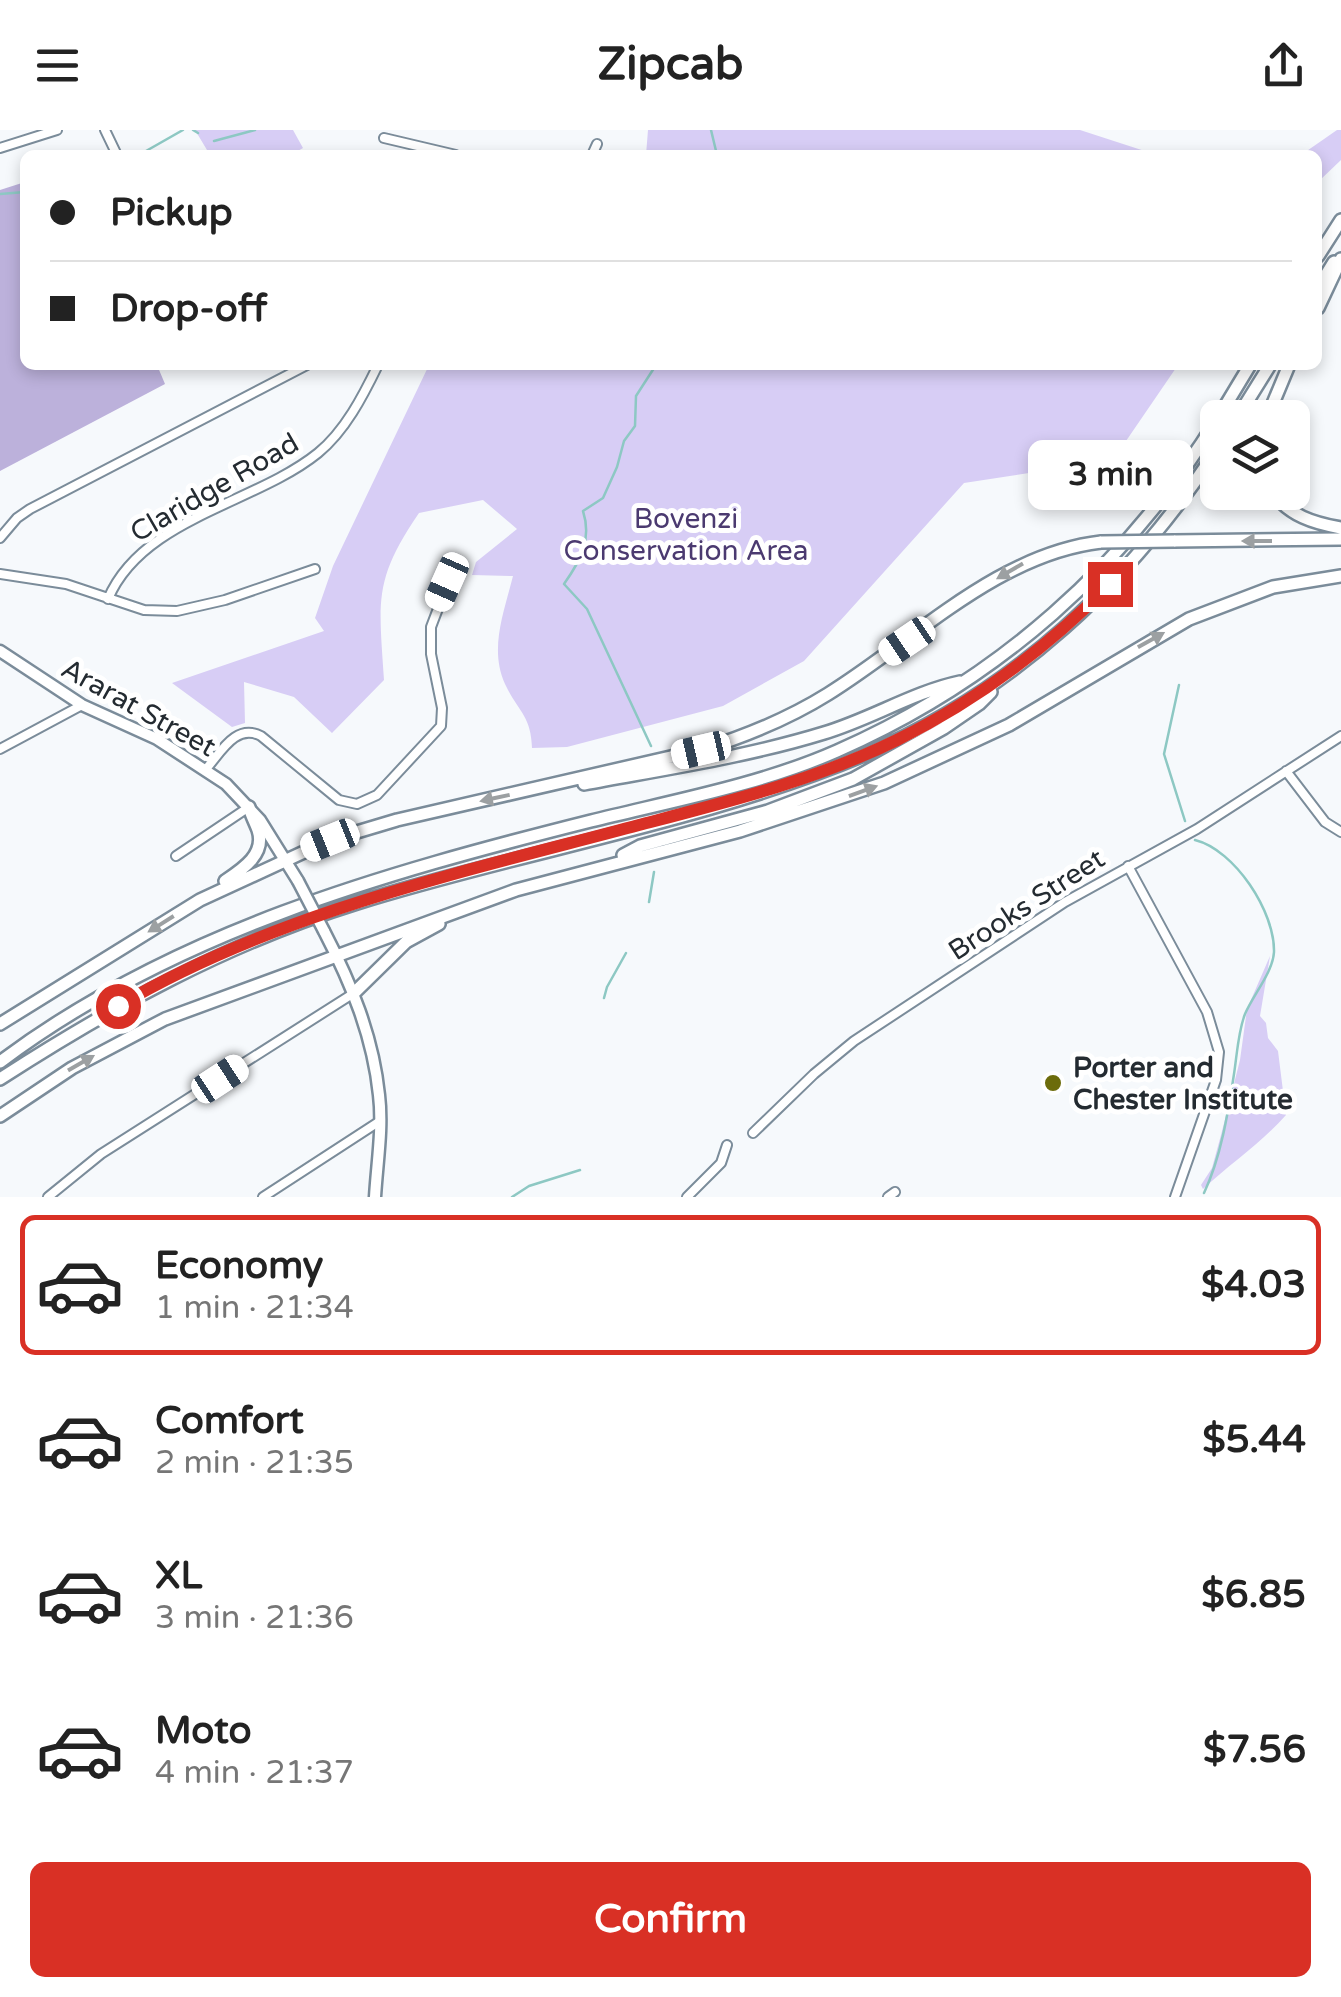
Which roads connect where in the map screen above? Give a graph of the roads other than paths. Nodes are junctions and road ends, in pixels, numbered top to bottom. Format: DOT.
graph roads {
  1 [pos="58,130"];
  2 [pos="384,138"];
  3 [pos="597,144"];
  4 [pos="0,148"];
  5 [pos="430,150"];
  6 [pos="594,150"];
  7 [pos="1341,220"];
  8 [pos="1322,250"];
  9 [pos="1341,251"];
  10 [pos="1341,259"];
  11 [pos="1322,282"];
  12 [pos="1322,299"];
  13 [pos="297,370"];
  14 [pos="375,370"];
  15 [pos="1247,370"];
  16 [pos="1267,370"];
  17 [pos="1287,370"];
  18 [pos="1229,400"];
  19 [pos="1249,400"];
  20 [pos="1274,400"];
  21 [pos="1200,444"];
  22 [pos="1200,475"];
  23 [pos="1289,510"];
  24 [pos="1341,528"];
  25 [pos="0,538"];
  26 [pos="1341,540"];
  27 [pos="455,564"];
  28 [pos="314,569"];
  29 [pos="0,574"];
  30 [pos="1341,576"];
  31 [pos="108,598"];
  32 [pos="0,651"];
  33 [pos="1008,674"];
  34 [pos="970,680"];
  35 [pos="82,705"];
  36 [pos="1341,736"];
  37 [pos="0,749"];
  38 [pos="206,769"];
  39 [pos="1286,772"];
  40 [pos="541,788"];
  41 [pos="249,807"];
  42 [pos="1341,832"];
  43 [pos="176,856"];
  44 [pos="287,860"];
  45 [pos="602,866"];
  46 [pos="1128,866"];
  47 [pos="194,903"];
  48 [pos="477,903"];
  49 [pos="115,950"];
  50 [pos="336,955"];
  51 [pos="354,992"];
  52 [pos="0,1024"];
  53 [pos="0,1034"];
  54 [pos="0,1062"];
  55 [pos="0,1079"];
  56 [pos="0,1115"];
  57 [pos="380,1121"];
  58 [pos="753,1134"];
  59 [pos="727,1145"];
  60 [pos="48,1197"];
  61 [pos="263,1197"];
  62 [pos="374,1197"];
  63 [pos="687,1197"];
  64 [pos="1175,1197"];
  1 -- 4 [label="street"];
  2 -- 5 [label="street"];
  3 -- 6 [label="street"];
  7 -- 8 [label="highway"];
  9 -- 11 [label="highway"];
  10 -- 12 [label="highway"];
  13 -- 25 [label="street"];
  14 -- 31 [label="street, Claridge Road"];
  15 -- 18 [label="highway"];
  16 -- 19 [label="highway"];
  17 -- 20 [label="highway"];
  21 -- 34 [label="highway"];
  22 -- 33 [label="highway"];
  23 -- 24 [label="highway"];
  26 -- 40 [label="highway, one-way, bridge"];
  27 -- 38 [label="street"];
  28 -- 31 [label="street"];
  29 -- 31 [label="street"];
  45 -- 30 [label="highway, one-way"];
  32 -- 35 [label="main road, Ararat Street"];
  33 -- 45 [label="highway"];
  33 -- 55 [label="highway"];
  34 -- 40 [label="highway"];
  34 -- 54 [label="highway"];
  35 -- 37 [label="street"];
  35 -- 38 [label="main road, Ararat Street"];
  36 -- 39 [label="street, Brooks Street"];
  38 -- 41 [label="main road, Ararat Street"];
  39 -- 42 [label="street"];
  39 -- 46 [label="street, Brooks Street"];
  40 -- 44 [label="highway, one-way"];
  41 -- 43 [label="street"];
  41 -- 44 [label="main road, Ararat Street"];
  41 -- 47 [label="highway"];
  44 -- 47 [label="highway"];
  44 -- 50 [label="main road, Ararat Street, bridge"];
  45 -- 48 [label="highway"];
  46 -- 58 [label="street, Brooks Street"];
  46 -- 64 [label="street"];
  47 -- 49 [label="highway, one-way"];
  48 -- 50 [label="highway"];
  48 -- 51 [label="highway"];
  49 -- 52 [label="highway"];
  49 -- 53 [label="highway"];
  50 -- 51 [label="main road, Ararat Street"];
  56 -- 50 [label="highway, one-way"];
  51 -- 57 [label="main road, Ararat Street"];
  51 -- 60 [label="street"];
  57 -- 61 [label="street"];
  57 -- 62 [label="main road, Ararat Street"];
  59 -- 63 [label="street"];
}
